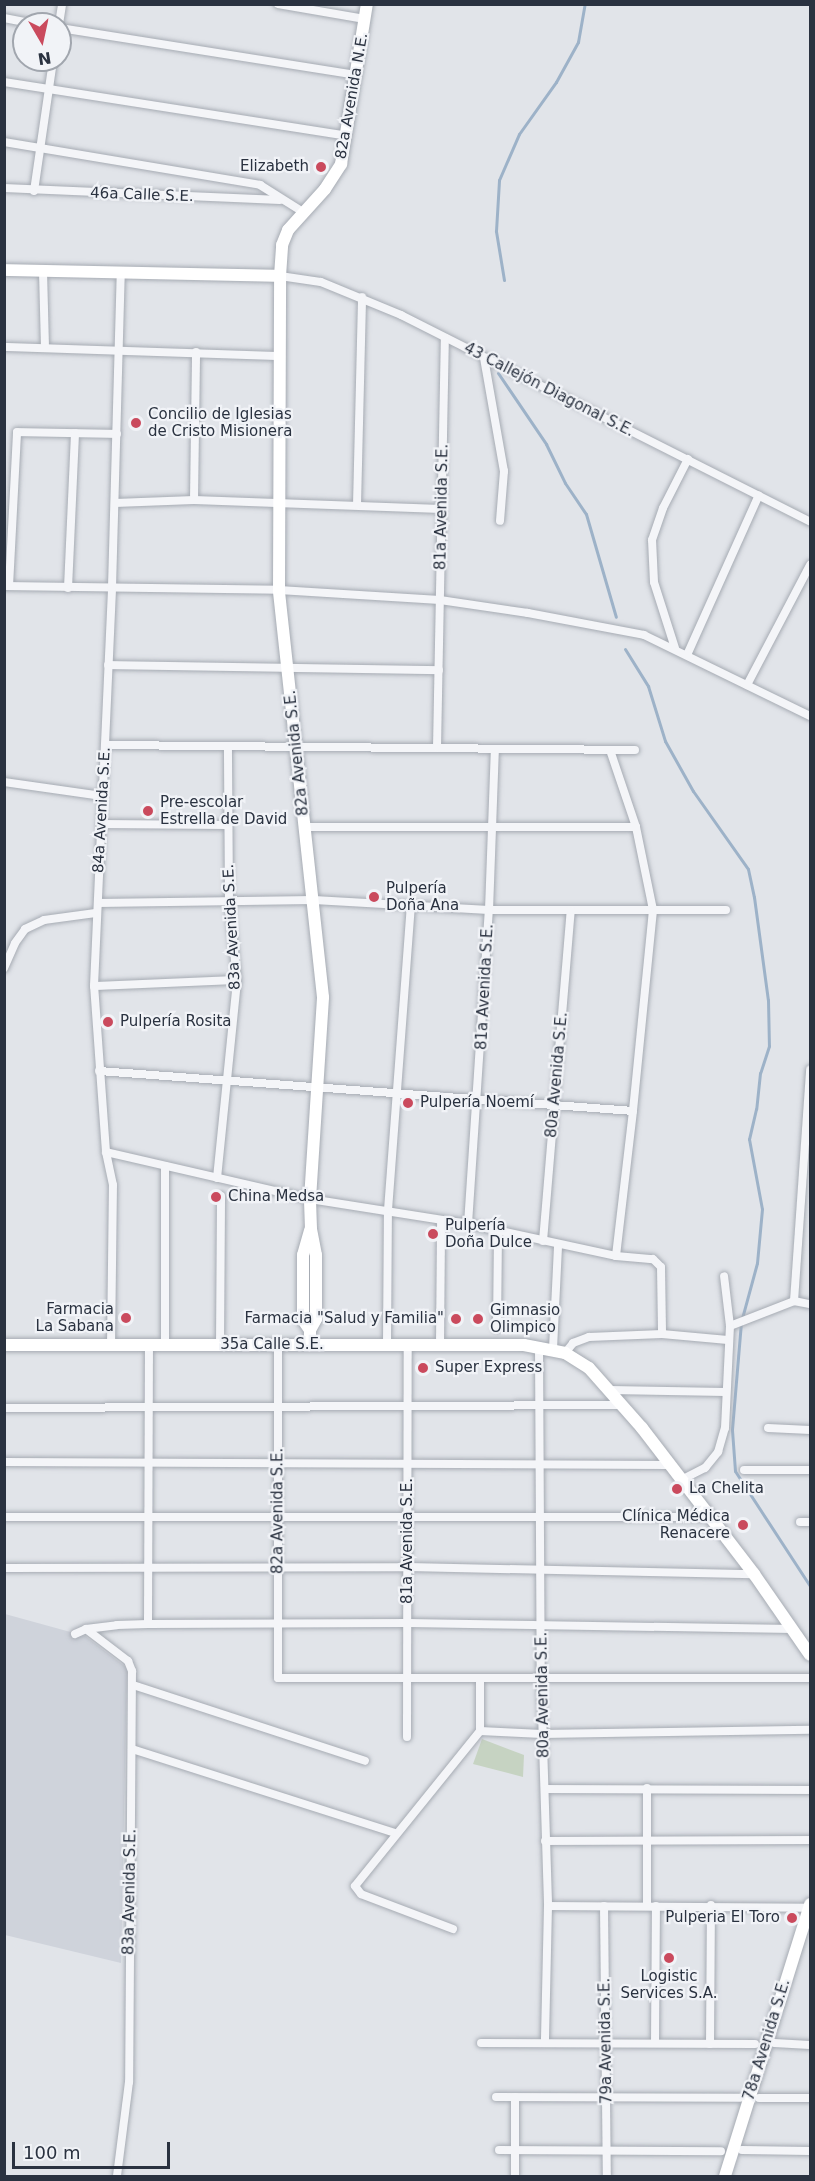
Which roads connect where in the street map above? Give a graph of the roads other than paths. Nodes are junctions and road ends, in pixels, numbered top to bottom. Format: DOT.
graph roads {
  1 [pos="278,4"];
  2 [pos="367,4"];
  3 [pos="365,19"];
  4 [pos="72,28"];
  5 [pos="51,72"];
  6 [pos="357,75"];
  7 [pos="4,82"];
  8 [pos="47,90"];
  9 [pos="347,136"];
  10 [pos="4,142"];
  11 [pos="39,148"];
  12 [pos="4,188"];
  13 [pos="34,191"];
  14 [pos="280,200"];
  15 [pos="303,212"];
  16 [pos="4,270"];
  17 [pos="44,271"];
  18 [pos="121,272"];
  19 [pos="280,276"];
  20 [pos="362,297"];
  21 [pos="445,338"];
  22 [pos="4,347"];
  23 [pos="45,348"];
  24 [pos="119,350"];
  25 [pos="196,352"];
  26 [pos="280,356"];
  27 [pos="484,358"];
  28 [pos="75,433"];
  29 [pos="117,434"];
  30 [pos="688,459"];
  31 [pos="759,495"];
  32 [pos="194,500"];
  33 [pos="277,502"];
  34 [pos="114,503"];
  35 [pos="357,505"];
  36 [pos="441,508"];
  37 [pos="500,521"];
  38 [pos="810,522"];
  39 [pos="810,565"];
  40 [pos="7,586"];
  41 [pos="112,587"];
  42 [pos="68,588"];
  43 [pos="279,590"];
  44 [pos="440,600"];
  45 [pos="675,648"];
  46 [pos="687,655"];
  47 [pos="108,665"];
  48 [pos="287,670"];
  49 [pos="439,670"];
  50 [pos="747,685"];
  51 [pos="810,716"];
  52 [pos="105,745"];
  53 [pos="228,746"];
  54 [pos="296,747"];
  55 [pos="437,748"];
  56 [pos="495,748"];
  57 [pos="610,750"];
  58 [pos="635,750"];
  59 [pos="4,782"];
  60 [pos="102,796"];
  61 [pos="101,824"];
  62 [pos="228,825"];
  63 [pos="636,827"];
  64 [pos="306,828"];
  65 [pos="492,829"];
  66 [pos="230,900"];
  67 [pos="314,900"];
  68 [pos="98,903"];
  69 [pos="411,905"];
  70 [pos="489,910"];
  71 [pos="572,910"];
  72 [pos="653,910"];
  73 [pos="726,910"];
  74 [pos="96,914"];
  75 [pos="4,968"];
  76 [pos="237,980"];
  77 [pos="94,986"];
  78 [pos="810,1070"];
  79 [pos="99,1071"];
  80 [pos="228,1081"];
  81 [pos="317,1088"];
  82 [pos="398,1094"];
  83 [pos="478,1100"];
  84 [pos="554,1105"];
  85 [pos="633,1111"];
  86 [pos="808,1129"];
  87 [pos="106,1152"];
  88 [pos="165,1166"];
  89 [pos="217,1178"];
  90 [pos="221,1196"];
  91 [pos="310,1198"];
  92 [pos="388,1210"];
  93 [pos="806,1212"];
  94 [pos="441,1220"];
  95 [pos="468,1224"];
  96 [pos="498,1231"];
  97 [pos="543,1241"];
  98 [pos="558,1245"];
  99 [pos="616,1256"];
  100 [pos="724,1276"];
  101 [pos="794,1301"];
  102 [pos="810,1304"];
  103 [pos="730,1326"];
  104 [pos="497,1328"];
  105 [pos="662,1334"];
  106 [pos="728,1340"];
  107 [pos="220,1345"];
  108 [pos="278,1345"];
  109 [pos="310,1345"];
  110 [pos="387,1345"];
  111 [pos="408,1345"];
  112 [pos="440,1345"];
  113 [pos="4,1346"];
  114 [pos="111,1346"];
  115 [pos="149,1346"];
  116 [pos="165,1346"];
  117 [pos="539,1347"];
  118 [pos="559,1351"];
  119 [pos="610,1390"];
  120 [pos="725,1392"];
  121 [pos="622,1405"];
  122 [pos="278,1407"];
  123 [pos="408,1407"];
  124 [pos="541,1407"];
  125 [pos="4,1408"];
  126 [pos="149,1408"];
  127 [pos="768,1428"];
  128 [pos="810,1430"];
  129 [pos="4,1462"];
  130 [pos="149,1463"];
  131 [pos="278,1463"];
  132 [pos="408,1463"];
  133 [pos="541,1463"];
  134 [pos="669,1465"];
  135 [pos="744,1470"];
  136 [pos="810,1470"];
  137 [pos="683,1479"];
  138 [pos="4,1516"];
  139 [pos="149,1516"];
  140 [pos="278,1516"];
  141 [pos="408,1516"];
  142 [pos="540,1516"];
  143 [pos="710,1517"];
  144 [pos="800,1522"];
  145 [pos="810,1522"];
  146 [pos="408,1567"];
  147 [pos="4,1568"];
  148 [pos="148,1568"];
  149 [pos="278,1568"];
  150 [pos="541,1571"];
  151 [pos="754,1574"];
  152 [pos="408,1623"];
  153 [pos="148,1624"];
  154 [pos="278,1624"];
  155 [pos="541,1627"];
  156 [pos="86,1629"];
  157 [pos="793,1629"];
  158 [pos="75,1634"];
  159 [pos="810,1655"];
  160 [pos="408,1678"];
  161 [pos="480,1678"];
  162 [pos="810,1678"];
  163 [pos="541,1680"];
  164 [pos="133,1686"];
  165 [pos="810,1730"];
  166 [pos="480,1731"];
  167 [pos="543,1734"];
  168 [pos="407,1737"];
  169 [pos="132,1749"];
  170 [pos="365,1761"];
  171 [pos="646,1788"];
  172 [pos="545,1789"];
  173 [pos="810,1790"];
  174 [pos="396,1833"];
  175 [pos="810,1840"];
  176 [pos="545,1841"];
  177 [pos="647,1841"];
  178 [pos="711,1905"];
  179 [pos="548,1906"];
  180 [pos="604,1906"];
  181 [pos="651,1906"];
  182 [pos="810,1906"];
  183 [pos="453,1929"];
  184 [pos="482,2043"];
  185 [pos="545,2043"];
  186 [pos="607,2043"];
  187 [pos="655,2043"];
  188 [pos="755,2043"];
  189 [pos="774,2043"];
  190 [pos="710,2044"];
  191 [pos="810,2045"];
  192 [pos="496,2097"];
  193 [pos="515,2097"];
  194 [pos="607,2098"];
  195 [pos="740,2098"];
  196 [pos="759,2098"];
  197 [pos="810,2098"];
  198 [pos="499,2150"];
  199 [pos="515,2150"];
  200 [pos="742,2150"];
  201 [pos="721,2151"];
  202 [pos="810,2151"];
  203 [pos="607,2152"];
  204 [pos="117,2176"];
  205 [pos="515,2176"];
  206 [pos="607,2176"];
  207 [pos="725,2176"];
  1 -- 3 [label="street"];
  2 -- 3 [label="street, 82a Avenida N.E."];
  3 -- 6 [label="street, 82a Avenida N.E."];
  4 -- 6 [label="street"];
  5 -- 8 [label="street"];
  6 -- 9 [label="street, 82a Avenida N.E."];
  7 -- 8 [label="street"];
  8 -- 9 [label="street"];
  8 -- 11 [label="street"];
  9 -- 15 [label="street, 82a Avenida N.E."];
  10 -- 11 [label="street"];
  11 -- 13 [label="street"];
  11 -- 14 [label="street"];
  12 -- 13 [label="street, 46a Calle S.E."];
  13 -- 14 [label="street, 46a Calle S.E."];
  14 -- 15 [label="street"];
  15 -- 19 [label="street, 82a Avenida N.E."];
  16 -- 17 [label="street"];
  17 -- 18 [label="street"];
  17 -- 23 [label="street"];
  18 -- 19 [label="street"];
  18 -- 24 [label="street, 84a Avenida S.E."];
  19 -- 20 [label="street, 43 Callejón Diagonal S.E."];
  19 -- 26 [label="street, 82a Avenida S.E."];
  20 -- 21 [label="street, 43 Callejón Diagonal S.E."];
  20 -- 35 [label="street"];
  21 -- 27 [label="street, 43 Callejón Diagonal S.E."];
  21 -- 36 [label="street, 81a Avenida S.E."];
  22 -- 23 [label="street"];
  23 -- 24 [label="street"];
  24 -- 25 [label="street"];
  24 -- 29 [label="street, 84a Avenida S.E."];
  25 -- 26 [label="street"];
  25 -- 32 [label="street"];
  26 -- 33 [label="street, 82a Avenida S.E."];
  27 -- 30 [label="street, 43 Callejón Diagonal S.E."];
  27 -- 37 [label="street"];
  28 -- 29 [label="street"];
  28 -- 40 [label="street"];
  28 -- 42 [label="street"];
  29 -- 34 [label="street, 84a Avenida S.E."];
  30 -- 31 [label="street, 43 Callejón Diagonal S.E."];
  30 -- 45 [label="street"];
  31 -- 38 [label="street, 43 Callejón Diagonal S.E."];
  31 -- 46 [label="street"];
  32 -- 33 [label="street"];
  32 -- 34 [label="street"];
  33 -- 35 [label="street"];
  33 -- 43 [label="street, 82a Avenida S.E."];
  34 -- 41 [label="street, 84a Avenida S.E."];
  35 -- 36 [label="street"];
  36 -- 44 [label="street, 81a Avenida S.E."];
  39 -- 50 [label="street"];
  40 -- 42 [label="street"];
  41 -- 42 [label="street"];
  41 -- 43 [label="street"];
  41 -- 47 [label="street, 84a Avenida S.E."];
  43 -- 44 [label="street"];
  43 -- 48 [label="street, 82a Avenida S.E."];
  44 -- 45 [label="street"];
  44 -- 49 [label="street, 81a Avenida S.E."];
  45 -- 46 [label="street"];
  46 -- 50 [label="street"];
  47 -- 48 [label="street"];
  47 -- 52 [label="street, 84a Avenida S.E."];
  48 -- 49 [label="street"];
  48 -- 54 [label="street, 82a Avenida S.E."];
  49 -- 55 [label="street, 81a Avenida S.E."];
  50 -- 51 [label="street"];
  52 -- 53 [label="street"];
  52 -- 60 [label="street, 84a Avenida S.E."];
  53 -- 54 [label="street"];
  53 -- 62 [label="street, 83a Avenida S.E."];
  54 -- 55 [label="street"];
  54 -- 64 [label="street, 82a Avenida S.E."];
  55 -- 56 [label="street"];
  56 -- 57 [label="street"];
  56 -- 65 [label="street, 81a Avenida S.E."];
  57 -- 58 [label="street"];
  57 -- 63 [label="street"];
  59 -- 60 [label="street"];
  60 -- 61 [label="street, 84a Avenida S.E."];
  61 -- 62 [label="street"];
  61 -- 68 [label="street, 84a Avenida S.E."];
  62 -- 66 [label="street, 83a Avenida S.E."];
  63 -- 65 [label="street"];
  63 -- 72 [label="street"];
  64 -- 65 [label="street"];
  64 -- 67 [label="street, 82a Avenida S.E."];
  65 -- 70 [label="street, 81a Avenida S.E."];
  66 -- 67 [label="street"];
  66 -- 68 [label="street"];
  66 -- 76 [label="street, 83a Avenida S.E."];
  67 -- 69 [label="street"];
  67 -- 81 [label="street, 82a Avenida S.E."];
  68 -- 74 [label="street, 84a Avenida S.E."];
  69 -- 70 [label="street"];
  69 -- 82 [label="street"];
  70 -- 71 [label="street"];
  70 -- 83 [label="street, 81a Avenida S.E."];
  71 -- 72 [label="street"];
  71 -- 84 [label="street, 80a Avenida S.E."];
  72 -- 73 [label="street"];
  72 -- 85 [label="street"];
  74 -- 75 [label="street"];
  74 -- 77 [label="street, 84a Avenida S.E."];
  76 -- 77 [label="street"];
  76 -- 80 [label="street, 83a Avenida S.E."];
  77 -- 79 [label="street, 84a Avenida S.E."];
  78 -- 86 [label="street"];
  79 -- 80 [label="street"];
  79 -- 87 [label="street, 84a Avenida S.E."];
  80 -- 81 [label="street"];
  80 -- 89 [label="street, 83a Avenida S.E."];
  81 -- 82 [label="street"];
  81 -- 91 [label="street, 82a Avenida S.E."];
  82 -- 83 [label="street"];
  82 -- 92 [label="street"];
  83 -- 84 [label="street"];
  83 -- 95 [label="street, 81a Avenida S.E."];
  84 -- 85 [label="street"];
  84 -- 97 [label="street, 80a Avenida S.E."];
  85 -- 99 [label="street"];
  86 -- 93 [label="street"];
  87 -- 88 [label="street"];
  87 -- 114 [label="street, 84a Avenida S.E."];
  88 -- 89 [label="street"];
  88 -- 116 [label="street"];
  89 -- 91 [label="street"];
  90 -- 107 [label="street"];
  91 -- 92 [label="street"];
  91 -- 109 [label="street, 82a Avenida S.E."];
  92 -- 94 [label="street"];
  92 -- 110 [label="street"];
  93 -- 101 [label="street"];
  94 -- 95 [label="street"];
  94 -- 112 [label="street"];
  95 -- 96 [label="street"];
  96 -- 97 [label="street"];
  96 -- 104 [label="street"];
  97 -- 98 [label="street"];
  98 -- 99 [label="street"];
  98 -- 118 [label="street"];
  99 -- 105 [label="street"];
  100 -- 103 [label="street"];
  101 -- 102 [label="street"];
  101 -- 103 [label="street"];
  103 -- 106 [label="street"];
  105 -- 106 [label="street"];
  105 -- 118 [label="street"];
  106 -- 120 [label="street"];
  107 -- 108 [label="street, 35a Calle S.E."];
  107 -- 116 [label="street, 35a Calle S.E."];
  108 -- 109 [label="street, 35a Calle S.E."];
  108 -- 122 [label="street, 82a Avenida S.E."];
  109 -- 110 [label="street, 35a Calle S.E."];
  110 -- 111 [label="street, 35a Calle S.E."];
  111 -- 112 [label="street, 35a Calle S.E."];
  111 -- 123 [label="street, 81a Avenida S.E."];
  112 -- 117 [label="street, 35a Calle S.E."];
  113 -- 114 [label="street, 35a Calle S.E."];
  114 -- 115 [label="street, 35a Calle S.E."];
  115 -- 116 [label="street, 35a Calle S.E."];
  115 -- 126 [label="street"];
  117 -- 118 [label="street, 35a Calle S.E."];
  117 -- 124 [label="street, 80a Avenida S.E."];
  118 -- 119 [label="street"];
  119 -- 120 [label="street"];
  119 -- 121 [label="street"];
  120 -- 137 [label="street"];
  121 -- 124 [label="street"];
  121 -- 134 [label="street"];
  122 -- 123 [label="street"];
  122 -- 126 [label="street"];
  122 -- 131 [label="street, 82a Avenida S.E."];
  123 -- 124 [label="street"];
  123 -- 132 [label="street, 81a Avenida S.E."];
  124 -- 133 [label="street, 80a Avenida S.E."];
  125 -- 126 [label="street"];
  126 -- 130 [label="street"];
  127 -- 128 [label="street"];
  129 -- 130 [label="street"];
  130 -- 131 [label="street"];
  130 -- 139 [label="street"];
  131 -- 132 [label="street"];
  131 -- 140 [label="street, 82a Avenida S.E."];
  132 -- 133 [label="street"];
  132 -- 141 [label="street, 81a Avenida S.E."];
  133 -- 134 [label="street"];
  133 -- 142 [label="street, 80a Avenida S.E."];
  134 -- 137 [label="street"];
  135 -- 136 [label="street"];
  137 -- 143 [label="street"];
  138 -- 139 [label="street"];
  139 -- 140 [label="street"];
  139 -- 148 [label="street"];
  140 -- 141 [label="street"];
  140 -- 149 [label="street, 82a Avenida S.E."];
  141 -- 142 [label="street"];
  141 -- 146 [label="street, 81a Avenida S.E."];
  142 -- 143 [label="street"];
  142 -- 150 [label="street, 80a Avenida S.E."];
  143 -- 151 [label="street"];
  144 -- 145 [label="street"];
  146 -- 149 [label="street"];
  146 -- 150 [label="street"];
  146 -- 152 [label="street, 81a Avenida S.E."];
  147 -- 148 [label="street"];
  148 -- 149 [label="street"];
  148 -- 153 [label="street"];
  149 -- 154 [label="street, 82a Avenida S.E."];
  150 -- 151 [label="street"];
  150 -- 155 [label="street, 80a Avenida S.E."];
  151 -- 157 [label="street"];
  152 -- 154 [label="street"];
  152 -- 155 [label="street"];
  152 -- 160 [label="street, 81a Avenida S.E."];
  153 -- 154 [label="street"];
  153 -- 156 [label="street"];
  154 -- 160 [label="street, 82a Avenida S.E."];
  155 -- 157 [label="street"];
  155 -- 163 [label="street, 80a Avenida S.E."];
  156 -- 158 [label="street"];
  156 -- 164 [label="street, 83a Avenida S.E."];
  157 -- 159 [label="street"];
  160 -- 161 [label="street"];
  160 -- 168 [label="street, 81a Avenida S.E."];
  161 -- 163 [label="street"];
  161 -- 166 [label="street"];
  162 -- 163 [label="street"];
  163 -- 167 [label="street, 80a Avenida S.E."];
  164 -- 169 [label="street, 83a Avenida S.E."];
  164 -- 170 [label="street"];
  165 -- 167 [label="street"];
  166 -- 167 [label="street"];
  166 -- 174 [label="street"];
  167 -- 172 [label="street, 80a Avenida S.E."];
  169 -- 174 [label="street"];
  169 -- 204 [label="street, 83a Avenida S.E."];
  171 -- 172 [label="street"];
  171 -- 173 [label="street"];
  171 -- 177 [label="street"];
  172 -- 176 [label="street, 80a Avenida S.E."];
  174 -- 183 [label="street"];
  175 -- 177 [label="street"];
  176 -- 177 [label="street"];
  176 -- 179 [label="street, 80a Avenida S.E."];
  177 -- 181 [label="street"];
  178 -- 181 [label="street"];
  178 -- 182 [label="street"];
  178 -- 190 [label="street"];
  179 -- 180 [label="street"];
  179 -- 185 [label="street, 80a Avenida S.E."];
  180 -- 181 [label="street"];
  180 -- 186 [label="street, 79a Avenida S.E."];
  181 -- 187 [label="street"];
  182 -- 207 [label="street, 78a Avenida S.E."];
  184 -- 185 [label="street"];
  185 -- 186 [label="street"];
  186 -- 187 [label="street"];
  186 -- 194 [label="street, 79a Avenida S.E."];
  187 -- 190 [label="street"];
  188 -- 190 [label="street"];
  189 -- 191 [label="street"];
  192 -- 193 [label="street"];
  193 -- 194 [label="street"];
  193 -- 199 [label="street"];
  194 -- 195 [label="street"];
  194 -- 203 [label="street, 79a Avenida S.E."];
  196 -- 197 [label="street"];
  198 -- 199 [label="street"];
  199 -- 203 [label="street"];
  199 -- 205 [label="street"];
  200 -- 202 [label="street"];
  201 -- 203 [label="street"];
  203 -- 206 [label="street, 79a Avenida S.E."];
}
